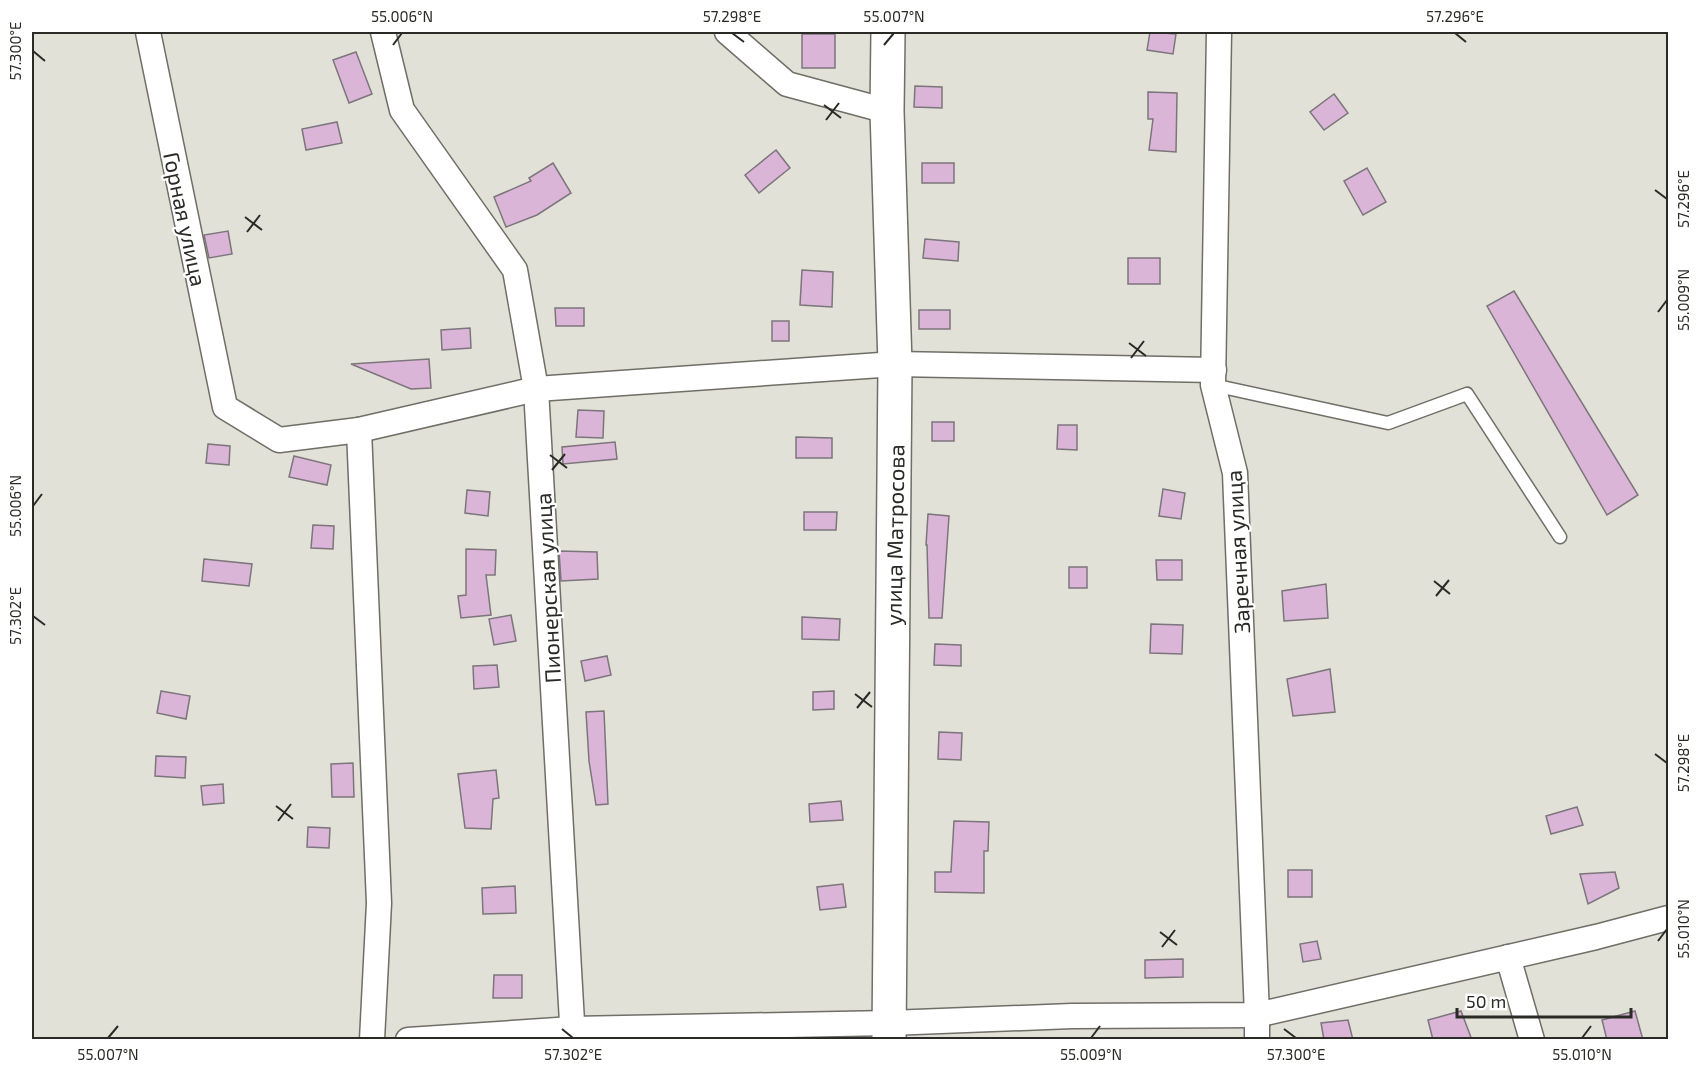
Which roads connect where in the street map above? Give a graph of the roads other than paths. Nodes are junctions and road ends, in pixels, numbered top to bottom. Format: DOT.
graph roads {
  1 [pos="148,32"];
  2 [pos="382,32"];
  3 [pos="727,32"];
  4 [pos="888,32"];
  5 [pos="1218,32"];
  6 [pos="887,111"];
  7 [pos="895,364"];
  8 [pos="1213,378"];
  9 [pos="536,389"];
  10 [pos="359,430"];
  11 [pos="1560,537"];
  12 [pos="1668,918"];
  13 [pos="1509,957"];
  14 [pos="1257,1015"];
  15 [pos="889,1031"];
  16 [pos="573,1034"];
  17 [pos="372,1040"];
  18 [pos="408,1040"];
  19 [pos="1257,1040"];
  20 [pos="1532,1040"];
  1 -- 10 [label="street, Горная улица"];
  2 -- 9 [label="street, Пионерская улица"];
  3 -- 6 [label="street"];
  4 -- 6 [label="main road, улица Матросова"];
  5 -- 8 [label="street, Заречная улица"];
  6 -- 7 [label="main road, улица Матросова"];
  7 -- 8 [label="street"];
  7 -- 9 [label="street"];
  7 -- 15 [label="main road, улица Матросова"];
  8 -- 11 [label="lane"];
  8 -- 14 [label="street, Заречная улица"];
  9 -- 10 [label="street"];
  9 -- 16 [label="street, Пионерская улица"];
  10 -- 17 [label="street"];
  12 -- 13 [label="street"];
  13 -- 14 [label="street"];
  13 -- 20 [label="street"];
  14 -- 15 [label="street"];
  14 -- 19 [label="street, Заречная улица"];
  15 -- 16 [label="street"];
  16 -- 18 [label="street"];
}
